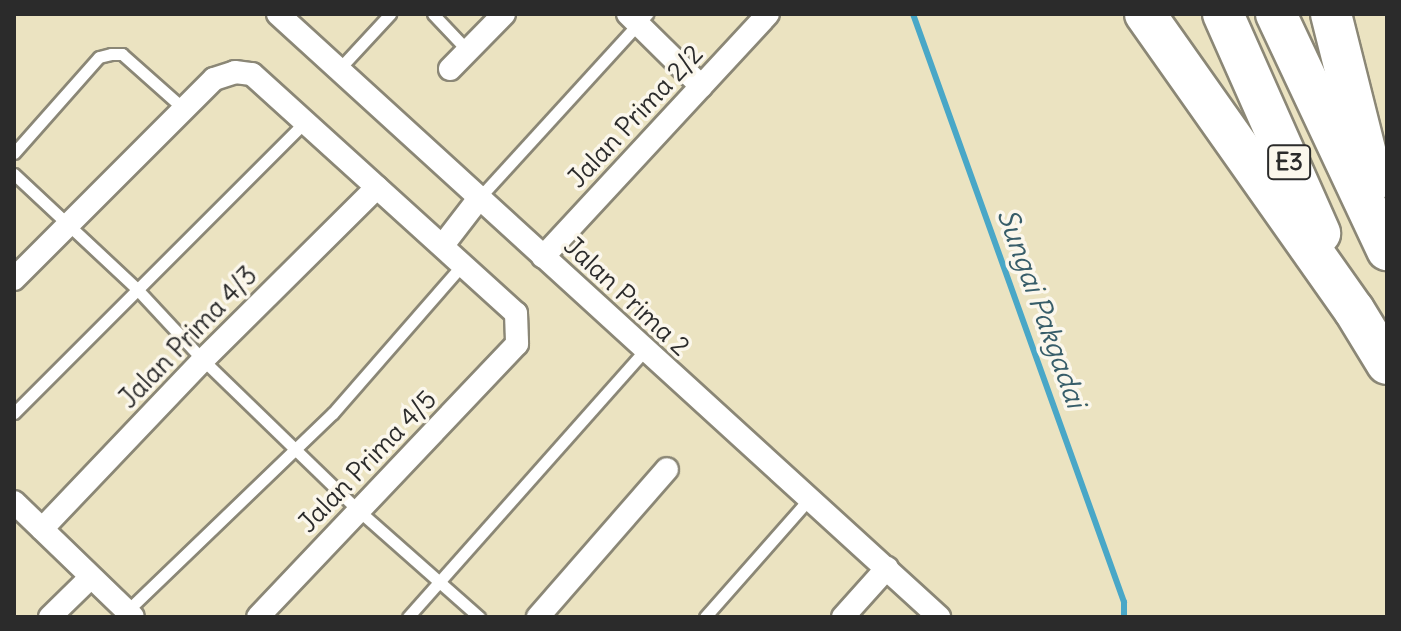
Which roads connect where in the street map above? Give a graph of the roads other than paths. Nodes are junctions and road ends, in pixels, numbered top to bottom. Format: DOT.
graph roads {
  1 [pos="278,14"];
  2 [pos="390,14"];
  3 [pos="433,14"];
  4 [pos="504,14"];
  5 [pos="768,14"];
  6 [pos="1145,14"];
  7 [pos="1223,14"];
  8 [pos="1276,14"];
  9 [pos="1331,14"];
  10 [pos="638,17"];
  11 [pos="468,51"];
  12 [pos="340,68"];
  13 [pos="450,69"];
  14 [pos="701,86"];
  15 [pos="184,109"];
  16 [pos="306,121"];
  17 [pos="14,153"];
  18 [pos="14,174"];
  19 [pos="377,187"];
  20 [pos="480,197"];
  21 [pos="67,223"];
  22 [pos="1387,234"];
  23 [pos="443,245"];
  24 [pos="1387,250"];
  25 [pos="543,257"];
  26 [pos="463,264"];
  27 [pos="14,279"];
  28 [pos="136,288"];
  29 [pos="1354,310"];
  30 [pos="644,351"];
  31 [pos="203,360"];
  32 [pos="1387,364"];
  33 [pos="14,413"];
  34 [pos="297,449"];
  35 [pos="667,469"];
  36 [pos="809,499"];
  37 [pos="14,502"];
  38 [pos="358,510"];
  39 [pos="42,529"];
  40 [pos="887,568"];
  41 [pos="91,577"];
  42 [pos="439,582"];
  43 [pos="130,614"];
  44 [pos="50,617"];
  45 [pos="258,617"];
  46 [pos="408,617"];
  47 [pos="479,617"];
  48 [pos="538,617"];
  49 [pos="705,617"];
  50 [pos="843,617"];
  51 [pos="939,617"];
  1 -- 12 [label="street, Jalan Prima 2"];
  2 -- 12 [label="lane"];
  3 -- 11 [label="lane"];
  4 -- 11 [label="street"];
  5 -- 14 [label="street, Jalan Prima 2/2"];
  6 -- 29 [label="highway"];
  7 -- 29 [label="highway, E3"];
  8 -- 24 [label="highway, E3"];
  9 -- 22 [label="highway"];
  10 -- 14 [label="street"];
  10 -- 20 [label="lane"];
  11 -- 13 [label="street"];
  12 -- 20 [label="street, Jalan Prima 2"];
  14 -- 25 [label="street, Jalan Prima 2/2"];
  15 -- 16 [label="street"];
  15 -- 17 [label="lane"];
  15 -- 21 [label="street"];
  16 -- 19 [label="street"];
  16 -- 28 [label="lane"];
  18 -- 21 [label="lane"];
  19 -- 23 [label="street"];
  19 -- 31 [label="street, Jalan Prima 4/3"];
  20 -- 23 [label="street"];
  20 -- 25 [label="street, Jalan Prima 2"];
  21 -- 27 [label="street"];
  21 -- 28 [label="lane"];
  23 -- 26 [label="street"];
  25 -- 30 [label="street, Jalan Prima 2"];
  26 -- 34 [label="lane"];
  26 -- 38 [label="street, Jalan Prima 4/5"];
  28 -- 31 [label="lane"];
  28 -- 33 [label="lane"];
  29 -- 32 [label="highway, E3"];
  30 -- 36 [label="street, Jalan Prima 2"];
  30 -- 42 [label="lane"];
  31 -- 34 [label="lane"];
  31 -- 39 [label="street, Jalan Prima 4/3"];
  34 -- 38 [label="lane"];
  34 -- 43 [label="lane"];
  35 -- 48 [label="street"];
  36 -- 40 [label="street, Jalan Prima 2"];
  36 -- 49 [label="lane"];
  37 -- 39 [label="street"];
  38 -- 42 [label="lane"];
  38 -- 45 [label="street, Jalan Prima 4/5"];
  39 -- 41 [label="street"];
  40 -- 50 [label="street"];
  40 -- 51 [label="street, Jalan Prima 2"];
  41 -- 43 [label="street"];
  41 -- 44 [label="street"];
  42 -- 46 [label="lane"];
  42 -- 47 [label="lane"];
}
